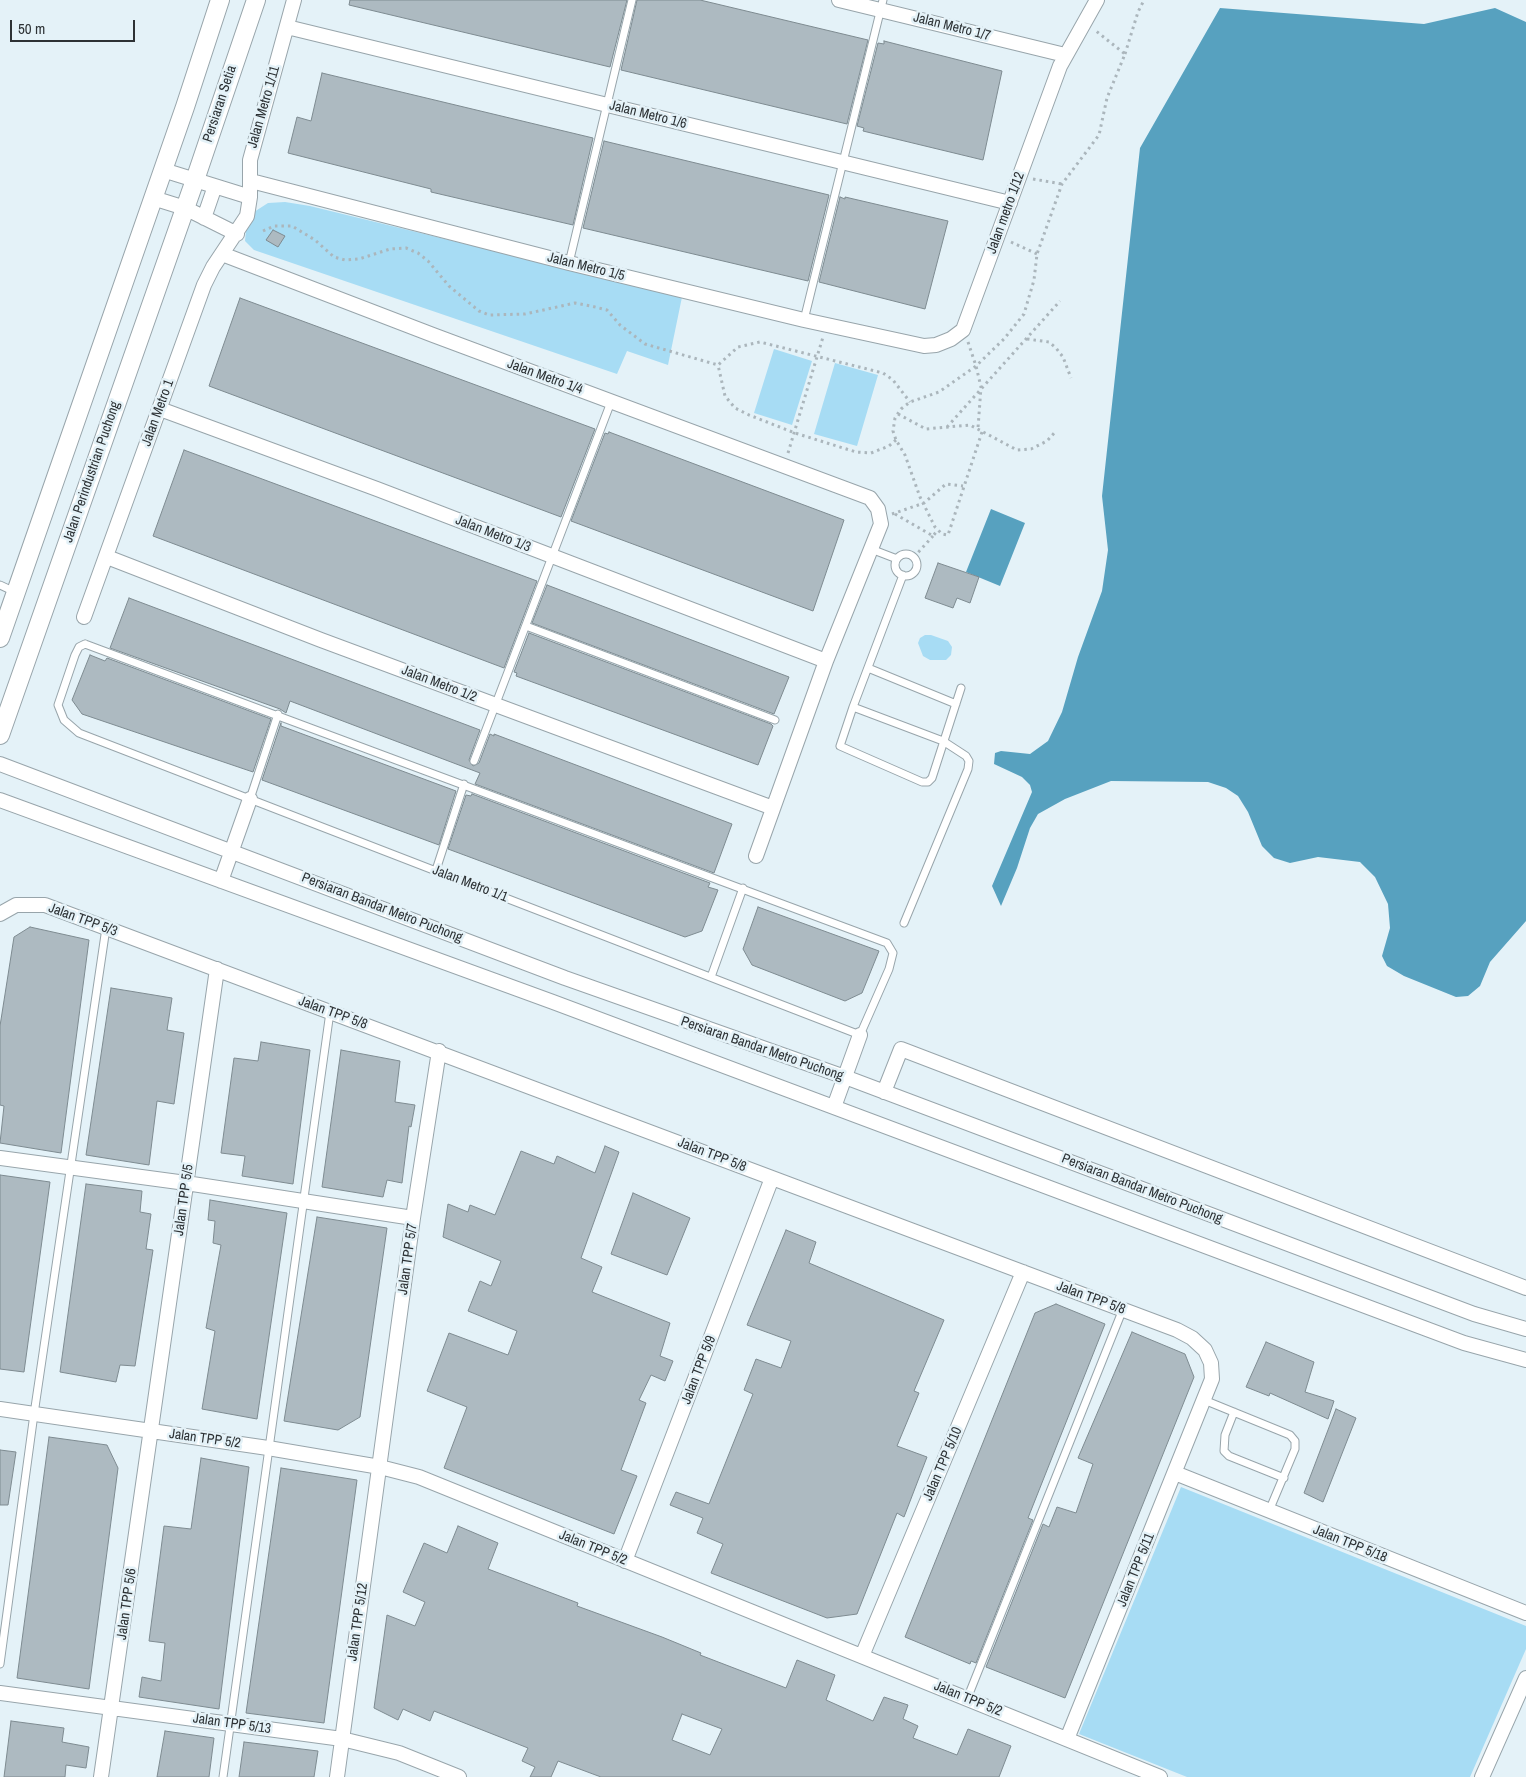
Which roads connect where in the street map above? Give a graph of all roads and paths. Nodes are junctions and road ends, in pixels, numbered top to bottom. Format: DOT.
graph roads {
  1 [pos="220,0"];
  2 [pos="256,0"];
  3 [pos="294,0"];
  4 [pos="632,0"];
  5 [pos="839,0"];
  6 [pos="1097,0"];
  7 [pos="1144,0"];
  8 [pos="882,5"];
  9 [pos="1084,22"];
  10 [pos="287,27"];
  11 [pos="1126,54"];
  12 [pos="1065,55"];
  13 [pos="606,105"];
  14 [pos="843,162"];
  15 [pos="163,170"];
  16 [pos="1020,176"];
  17 [pos="195,180"];
  18 [pos="251,181"];
  19 [pos="1062,184"];
  20 [pos="215,186"];
  21 [pos="250,197"];
  22 [pos="154,198"];
  23 [pos="1010,203"];
  24 [pos="185,208"];
  25 [pos="247,216"];
  26 [pos="204,218"];
  27 [pos="263,231"];
  28 [pos="237,234"];
  29 [pos="997,238"];
  30 [pos="222,254"];
  31 [pos="1037,254"];
  32 [pos="568,262"];
  33 [pos="1060,301"];
  34 [pos="804,320"];
  35 [pos="826,325"];
  36 [pos="963,330"];
  37 [pos="1026,339"];
  38 [pos="818,356"];
  39 [pos="718,366"];
  40 [pos="976,366"];
  41 [pos="1071,378"];
  42 [pos="981,387"];
  43 [pos="611,402"];
  44 [pos="910,402"];
  45 [pos="160,409"];
  46 [pos="898,414"];
  47 [pos="946,428"];
  48 [pos="978,428"];
  49 [pos="1056,431"];
  50 [pos="982,432"];
  51 [pos="795,433"];
  52 [pos="896,440"];
  53 [pos="784,466"];
  54 [pos="963,486"];
  55 [pos="924,503"];
  56 [pos="894,514"];
  57 [pos="879,516"];
  58 [pos="937,531"];
  59 [pos="933,536"];
  60 [pos="871,549"];
  61 [pos="107,557"];
  62 [pos="552,557"];
  63 [pos="914,557"];
  64 [pos="897,559"];
  65 [pos="903,575"];
  66 [pos="0,585"];
  67 [pos="16,593"];
  68 [pos="84,617"];
  69 [pos="526,626"];
  70 [pos="0,638"];
  71 [pos="826,661"];
  72 [pos="868,668"];
  73 [pos="961,688"];
  74 [pos="956,704"];
  75 [pos="496,705"];
  76 [pos="852,707"];
  77 [pos="278,714"];
  78 [pos="775,720"];
  79 [pos="0,735"];
  80 [pos="943,741"];
  81 [pos="474,761"];
  82 [pos="0,764"];
  83 [pos="464,784"];
  84 [pos="250,799"];
  85 [pos="0,800"];
  86 [pos="773,808"];
  87 [pos="232,852"];
  88 [pos="756,856"];
  89 [pos="436,870"];
  90 [pos="221,881"];
  91 [pos="743,888"];
  92 [pos="0,914"];
  93 [pos="904,923"];
  94 [pos="106,928"];
  95 [pos="166,951"];
  96 [pos="216,970"];
  97 [pos="711,977"];
  98 [pos="330,1012"];
  99 [pos="860,1035"];
  100 [pos="438,1051"];
  101 [pos="845,1077"];
  102 [pos="884,1092"];
  103 [pos="834,1107"];
  104 [pos="0,1158"];
  105 [pos="71,1167"];
  106 [pos="772,1178"];
  107 [pos="186,1183"];
  108 [pos="303,1201"];
  109 [pos="413,1218"];
  110 [pos="1023,1272"];
  111 [pos="1526,1288"];
  112 [pos="1123,1309"];
  113 [pos="1526,1329"];
  114 [pos="1526,1360"];
  115 [pos="1204,1400"];
  116 [pos="0,1409"];
  117 [pos="1234,1412"];
  118 [pos="34,1414"];
  119 [pos="151,1431"];
  120 [pos="268,1448"];
  121 [pos="380,1467"];
  122 [pos="1175,1473"];
  123 [pos="1284,1478"];
  124 [pos="1269,1511"];
  125 [pos="625,1562"];
  126 [pos="1526,1613"];
  127 [pos="862,1656"];
  128 [pos="0,1664"];
  129 [pos="1526,1678"];
  130 [pos="0,1692"];
  131 [pos="967,1699"];
  132 [pos="113,1708"];
  133 [pos="230,1724"];
  134 [pos="342,1739"];
  135 [pos="1067,1739"];
  136 [pos="102,1777"];
  137 [pos="223,1777"];
  138 [pos="337,1777"];
  139 [pos="460,1777"];
  140 [pos="1160,1777"];
  141 [pos="1482,1777"];
  1 -- 15 [label="street"];
  2 -- 17 [label="street, Persiaran Setia"];
  3 -- 10 [label="street, Jalan Metro 1/11"];
  4 -- 13 [label="lane"];
  5 -- 8 [label="street, Jalan Metro 1/7"];
  6 -- 9 [label="street"];
  7 -- 11 [label="path"];
  8 -- 12 [label="street, Jalan Metro 1/7"];
  8 -- 14 [label="lane"];
  9 -- 11 [label="path"];
  9 -- 12 [label="street"];
  10 -- 13 [label="street, Jalan Metro 1/6"];
  10 -- 18 [label="street, Jalan Metro 1/11"];
  11 -- 19 [label="path"];
  12 -- 16 [label="street, Jalan metro 1/12"];
  13 -- 14 [label="street, Jalan Metro 1/6"];
  13 -- 32 [label="lane"];
  14 -- 23 [label="street, Jalan Metro 1/6"];
  14 -- 34 [label="lane"];
  15 -- 17 [label="street"];
  15 -- 22 [label="street"];
  16 -- 19 [label="path"];
  16 -- 23 [label="street, Jalan metro 1/12"];
  17 -- 20 [label="street"];
  17 -- 24 [label="street, Persiaran Setia"];
  18 -- 21 [label="street, Jalan Metro 1/11"];
  18 -- 32 [label="street, Jalan Metro 1/5"];
  19 -- 31 [label="path"];
  20 -- 21 [label="street"];
  20 -- 26 [label="street"];
  21 -- 25 [label="street, Jalan Metro 1/11"];
  22 -- 24 [label="street"];
  22 -- 67 [label="street"];
  23 -- 29 [label="street, Jalan metro 1/12"];
  24 -- 26 [label="street"];
  24 -- 79 [label="street, Jalan Perindustrian Puchong"];
  25 -- 28 [label="street, Jalan Metro 1"];
  26 -- 28 [label="street"];
  27 -- 39 [label="path"];
  28 -- 30 [label="street, Jalan Metro 1"];
  29 -- 31 [label="path"];
  29 -- 36 [label="street, Jalan metro 1/12"];
  30 -- 43 [label="street, Jalan Metro 1/4"];
  30 -- 45 [label="street, Jalan Metro 1"];
  31 -- 40 [label="path"];
  32 -- 34 [label="street, Jalan Metro 1/5"];
  33 -- 37 [label="path"];
  34 -- 35 [label="street, Jalan Metro 1/5"];
  35 -- 36 [label="street, Jalan Metro 1/5"];
  35 -- 38 [label="path"];
  36 -- 40 [label="path"];
  37 -- 41 [label="path"];
  37 -- 42 [label="path"];
  38 -- 39 [label="path"];
  38 -- 44 [label="path"];
  38 -- 51 [label="path"];
  39 -- 51 [label="path"];
  40 -- 42 [label="path"];
  40 -- 44 [label="path"];
  42 -- 47 [label="path"];
  42 -- 48 [label="path"];
  43 -- 53 [label="street, Jalan Metro 1/4"];
  43 -- 62 [label="lane"];
  44 -- 46 [label="path"];
  45 -- 61 [label="street, Jalan Metro 1"];
  45 -- 62 [label="street, Jalan Metro 1/3"];
  46 -- 47 [label="path"];
  46 -- 52 [label="path"];
  47 -- 48 [label="path"];
  48 -- 50 [label="path"];
  49 -- 50 [label="path"];
  50 -- 54 [label="path"];
  51 -- 52 [label="path"];
  51 -- 53 [label="path"];
  52 -- 55 [label="path"];
  53 -- 57 [label="street, Jalan Metro 1/4"];
  54 -- 55 [label="path"];
  54 -- 58 [label="path"];
  55 -- 56 [label="path"];
  55 -- 58 [label="path"];
  56 -- 57 [label="path"];
  56 -- 59 [label="path"];
  57 -- 60 [label="street"];
  58 -- 59 [label="path"];
  59 -- 63 [label="path"];
  60 -- 64 [label="lane"];
  60 -- 71 [label="street"];
  61 -- 68 [label="street, Jalan Metro 1"];
  61 -- 75 [label="street, Jalan Metro 1/2"];
  62 -- 69 [label="lane"];
  62 -- 71 [label="street, Jalan Metro 1/3"];
  63 -- 64 [label="lane"];
  63 -- 65 [label="lane"];
  64 -- 65 [label="lane"];
  65 -- 72 [label="lane"];
  66 -- 67 [label="lane"];
  67 -- 70 [label="street"];
  69 -- 75 [label="lane"];
  69 -- 78 [label="lane"];
  71 -- 86 [label="street"];
  72 -- 74 [label="lane"];
  72 -- 76 [label="lane"];
  73 -- 74 [label="lane"];
  74 -- 80 [label="lane"];
  75 -- 81 [label="lane"];
  75 -- 86 [label="street, Jalan Metro 1/2"];
  76 -- 80 [label="lane"];
  76 -- 80 [label="lane"];
  77 -- 83 [label="lane"];
  77 -- 84 [label="lane"];
  77 -- 84 [label="lane, Jalan Metro 1/1"];
  80 -- 93 [label="lane"];
  82 -- 87 [label="street, Persiaran Bandar Metro Puchong"];
  83 -- 89 [label="lane"];
  83 -- 91 [label="lane"];
  84 -- 87 [label="street"];
  84 -- 89 [label="lane, Jalan Metro 1/1"];
  85 -- 90 [label="street, Persiaran Bandar Metro Puchong"];
  86 -- 88 [label="street"];
  87 -- 90 [label="street"];
  87 -- 101 [label="street, Persiaran Bandar Metro Puchong"];
  89 -- 97 [label="lane, Jalan Metro 1/1"];
  90 -- 103 [label="street, Persiaran Bandar Metro Puchong"];
  91 -- 97 [label="lane"];
  91 -- 99 [label="lane"];
  92 -- 94 [label="street, Jalan TPP 5/3"];
  94 -- 95 [label="street, Jalan TPP 5/3"];
  94 -- 105 [label="lane"];
  95 -- 96 [label="street, Jalan TPP 5/8"];
  96 -- 98 [label="street, Jalan TPP 5/8"];
  96 -- 107 [label="street, Jalan TPP 5/5"];
  97 -- 99 [label="lane, Jalan Metro 1/1"];
  98 -- 100 [label="street, Jalan TPP 5/8"];
  98 -- 108 [label="lane"];
  99 -- 101 [label="street"];
  100 -- 106 [label="street, Jalan TPP 5/8"];
  100 -- 109 [label="street, Jalan TPP 5/7"];
  101 -- 102 [label="street, Persiaran Bandar Metro Puchong"];
  101 -- 103 [label="street"];
  102 -- 111 [label="street"];
  102 -- 113 [label="street, Persiaran Bandar Metro Puchong"];
  103 -- 114 [label="street, Persiaran Bandar Metro Puchong"];
  104 -- 105 [label="street"];
  105 -- 107 [label="street"];
  105 -- 118 [label="lane"];
  106 -- 110 [label="street, Jalan TPP 5/8"];
  106 -- 125 [label="street, Jalan TPP 5/9"];
  107 -- 108 [label="street"];
  107 -- 119 [label="street, Jalan TPP 5/5"];
  108 -- 109 [label="street"];
  108 -- 120 [label="lane"];
  109 -- 121 [label="street, Jalan TPP 5/7"];
  110 -- 112 [label="street, Jalan TPP 5/8"];
  110 -- 127 [label="street, Jalan TPP 5/10"];
  112 -- 115 [label="street, Jalan TPP 5/8"];
  112 -- 131 [label="lane"];
  115 -- 117 [label="lane"];
  115 -- 122 [label="street, Jalan TPP 5/11"];
  116 -- 118 [label="street, Jalan TPP 5/2"];
  117 -- 123 [label="lane"];
  117 -- 123 [label="lane"];
  118 -- 119 [label="street, Jalan TPP 5/2"];
  118 -- 128 [label="lane"];
  119 -- 120 [label="street, Jalan TPP 5/2"];
  119 -- 132 [label="street, Jalan TPP 5/6"];
  120 -- 121 [label="street, Jalan TPP 5/2"];
  120 -- 133 [label="lane"];
  121 -- 125 [label="street, Jalan TPP 5/2"];
  121 -- 134 [label="street, Jalan TPP 5/12"];
  122 -- 124 [label="street, Jalan TPP 5/18"];
  122 -- 135 [label="street, Jalan TPP 5/11"];
  123 -- 124 [label="lane"];
  124 -- 126 [label="street, Jalan TPP 5/18"];
  125 -- 127 [label="street, Jalan TPP 5/2"];
  127 -- 131 [label="street, Jalan TPP 5/2"];
  129 -- 141 [label="street"];
  130 -- 132 [label="street, Jalan TPP 5/13"];
  131 -- 135 [label="street, Jalan TPP 5/2"];
  132 -- 133 [label="street, Jalan TPP 5/13"];
  132 -- 136 [label="street, Jalan TPP 5/6"];
  133 -- 134 [label="street, Jalan TPP 5/13"];
  133 -- 137 [label="lane"];
  134 -- 138 [label="street, Jalan TPP 5/12"];
  134 -- 139 [label="street, Jalan TPP 5/13"];
  135 -- 140 [label="street, Jalan TPP 5/2"];
}
